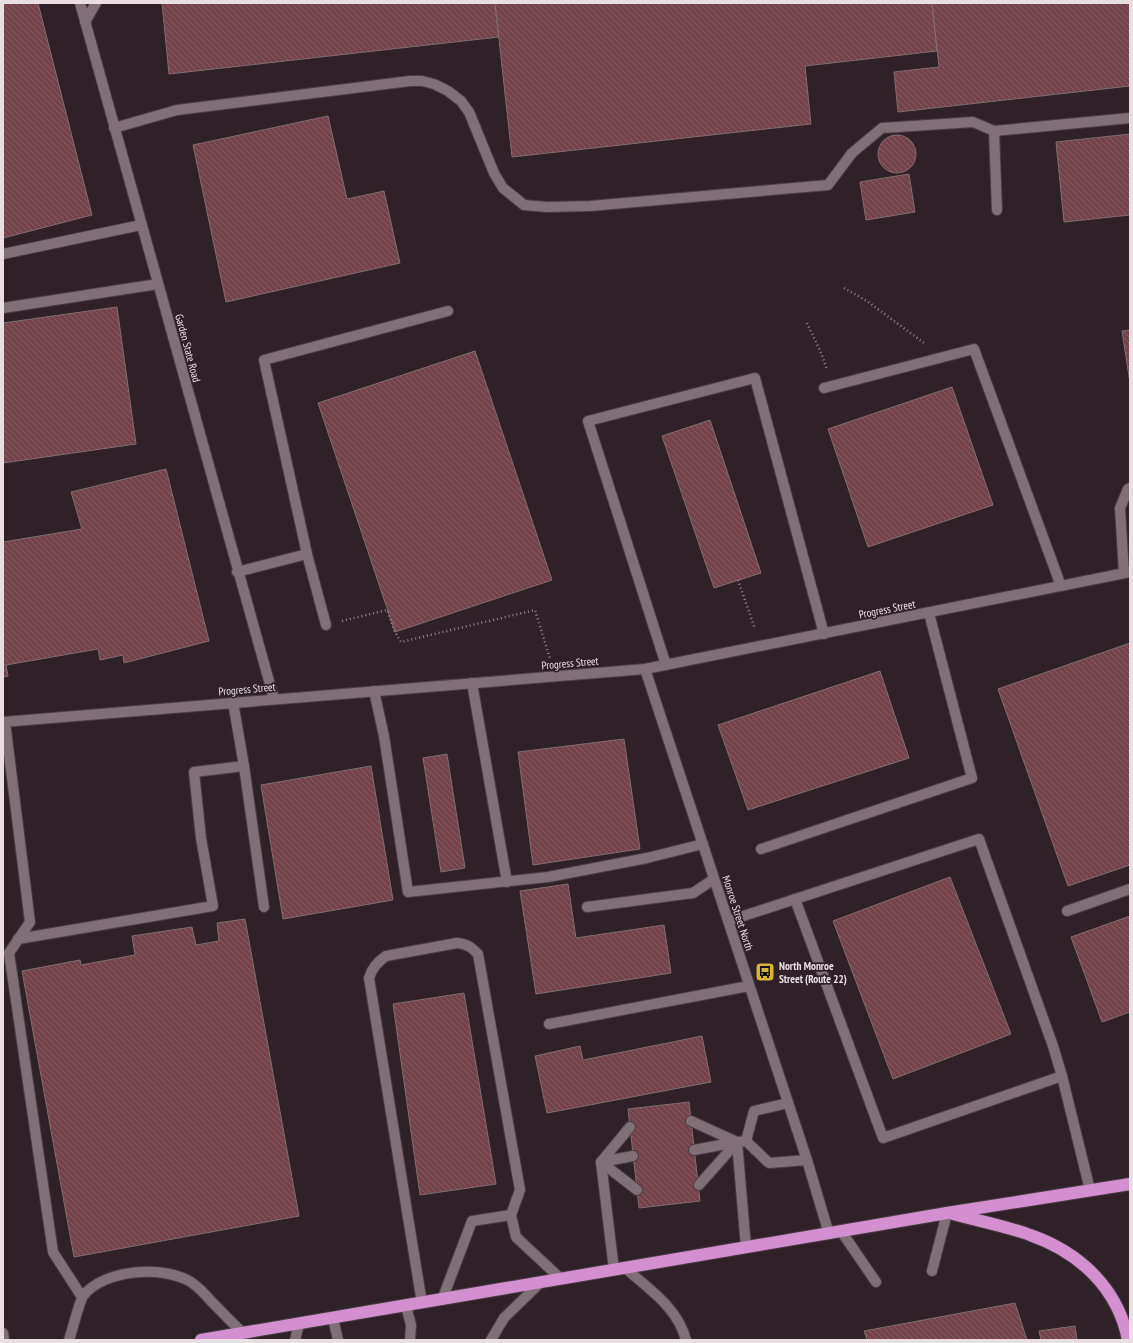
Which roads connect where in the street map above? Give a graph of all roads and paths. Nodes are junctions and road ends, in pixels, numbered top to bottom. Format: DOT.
graph roads {
  1 [pos="80,3"];
  2 [pos="96,3"];
  3 [pos="85,22"];
  4 [pos="1130,118"];
  5 [pos="114,128"];
  6 [pos="994,132"];
  7 [pos="997,210"];
  8 [pos="141,225"];
  9 [pos="3,254"];
  10 [pos="158,284"];
  11 [pos="844,288"];
  12 [pos="3,308"];
  13 [pos="448,311"];
  14 [pos="807,323"];
  15 [pos="944,357"];
  16 [pos="828,387"];
  17 [pos="1130,488"];
  18 [pos="307,554"];
  19 [pos="237,572"];
  20 [pos="1127,573"];
  21 [pos="738,580"];
  22 [pos="1061,586"];
  23 [pos="929,612"];
  24 [pos="326,625"];
  25 [pos="824,634"];
  26 [pos="761,646"];
  27 [pos="666,665"];
  28 [pos="645,670"];
  29 [pos="556,676"];
  30 [pos="472,683"];
  31 [pos="374,691"];
  32 [pos="274,699"];
  33 [pos="233,702"];
  34 [pos="4,722"];
  35 [pos="244,766"];
  36 [pos="703,844"];
  37 [pos="761,849"];
  38 [pos="714,879"];
  39 [pos="507,882"];
  40 [pos="1130,889"];
  41 [pos="795,899"];
  42 [pos="264,907"];
  43 [pos="587,907"];
  44 [pos="1067,911"];
  45 [pos="728,921"];
  46 [pos="18,939"];
  47 [pos="750,986"];
  48 [pos="549,1024"];
  49 [pos="1062,1076"];
  50 [pos="788,1103"];
  51 [pos="691,1121"];
  52 [pos="630,1127"];
  53 [pos="741,1141"];
  54 [pos="694,1150"];
  55 [pos="633,1156"];
  56 [pos="807,1160"];
  57 [pos="601,1162"];
  58 [pos="1130,1184"];
  59 [pos="698,1185"];
  60 [pos="637,1190"];
  61 [pos="1090,1190"];
  62 [pos="947,1213"];
  63 [pos="511,1215"];
  64 [pos="841,1231"];
  65 [pos="829,1234"];
  66 [pos="746,1247"];
  67 [pos="620,1269"];
  68 [pos="932,1272"];
  69 [pos="561,1279"];
  70 [pos="876,1282"];
  71 [pos="540,1283"];
  72 [pos="82,1297"];
  73 [pos="442,1300"];
  74 [pos="422,1303"];
  75 [pos="406,1306"];
  76 [pos="333,1318"];
  77 [pos="298,1324"];
  78 [pos="3,1333"];
  79 [pos="243,1333"];
  80 [pos="220,1338"];
  81 [pos="4,1340"];
  82 [pos="70,1340"];
  83 [pos="201,1340"];
  84 [pos="296,1340"];
  85 [pos="338,1340"];
  86 [pos="410,1340"];
  87 [pos="491,1340"];
  88 [pos="686,1340"];
  89 [pos="1128,1340"];
  1 -- 3 [label="street, Garden State Road"];
  2 -- 3 [label="street"];
  3 -- 5 [label="street, Garden State Road"];
  4 -- 6 [label="street"];
  5 -- 6 [label="street"];
  5 -- 8 [label="street, Garden State Road"];
  6 -- 7 [label="street"];
  8 -- 9 [label="street"];
  8 -- 10 [label="street, Garden State Road"];
  10 -- 12 [label="street"];
  10 -- 19 [label="street, Garden State Road"];
  11 -- 15 [label="path"];
  13 -- 18 [label="street"];
  14 -- 16 [label="path"];
  15 -- 16 [label="street"];
  15 -- 22 [label="street"];
  17 -- 20 [label="street"];
  18 -- 19 [label="street"];
  18 -- 24 [label="street"];
  19 -- 32 [label="street, Garden State Road"];
  20 -- 22 [label="street, Progress Street"];
  21 -- 26 [label="path"];
  22 -- 23 [label="street, Progress Street"];
  23 -- 25 [label="street, Progress Street"];
  23 -- 37 [label="street"];
  24 -- 29 [label="path"];
  25 -- 26 [label="street, Progress Street"];
  25 -- 27 [label="street"];
  26 -- 27 [label="street, Progress Street"];
  27 -- 28 [label="street, Progress Street"];
  28 -- 29 [label="street, Progress Street"];
  28 -- 36 [label="street, Monroe Street North"];
  29 -- 30 [label="street, Progress Street"];
  30 -- 31 [label="street, Progress Street"];
  30 -- 39 [label="street"];
  31 -- 32 [label="street, Progress Street"];
  31 -- 39 [label="street"];
  32 -- 33 [label="street, Progress Street"];
  33 -- 34 [label="street, Progress Street"];
  33 -- 35 [label="street"];
  34 -- 46 [label="street"];
  35 -- 42 [label="street"];
  35 -- 46 [label="street"];
  36 -- 38 [label="street, Monroe Street North"];
  36 -- 39 [label="street"];
  38 -- 43 [label="street"];
  38 -- 45 [label="street, Monroe Street North"];
  40 -- 44 [label="street"];
  41 -- 45 [label="street"];
  41 -- 49 [label="street"];
  41 -- 49 [label="street"];
  45 -- 47 [label="street, Monroe Street North"];
  46 -- 72 [label="street"];
  47 -- 48 [label="street"];
  47 -- 50 [label="street, Monroe Street North"];
  49 -- 61 [label="street"];
  50 -- 53 [label="street"];
  50 -- 56 [label="street, Monroe Street North"];
  51 -- 53 [label="street"];
  52 -- 57 [label="street"];
  53 -- 54 [label="street"];
  53 -- 56 [label="street"];
  53 -- 59 [label="street"];
  53 -- 66 [label="street"];
  55 -- 57 [label="street"];
  56 -- 65 [label="street, Monroe Street North"];
  57 -- 60 [label="street"];
  57 -- 67 [label="street"];
  58 -- 61 [label="highway"];
  61 -- 62 [label="highway"];
  62 -- 64 [label="highway"];
  62 -- 68 [label="street"];
  62 -- 89 [label="highway"];
  63 -- 69 [label="street"];
  63 -- 73 [label="street"];
  63 -- 74 [label="street"];
  64 -- 65 [label="highway"];
  64 -- 70 [label="street"];
  65 -- 66 [label="highway"];
  66 -- 67 [label="highway"];
  67 -- 69 [label="highway"];
  67 -- 88 [label="street"];
  69 -- 71 [label="highway"];
  71 -- 73 [label="highway"];
  71 -- 87 [label="street"];
  72 -- 79 [label="street"];
  72 -- 82 [label="street"];
  73 -- 74 [label="highway"];
  74 -- 75 [label="highway"];
  75 -- 76 [label="highway"];
  75 -- 86 [label="street"];
  76 -- 77 [label="highway"];
  76 -- 85 [label="street"];
  77 -- 79 [label="highway"];
  77 -- 84 [label="street"];
  78 -- 81 [label="street"];
  79 -- 80 [label="highway"];
  80 -- 83 [label="highway"];
}
